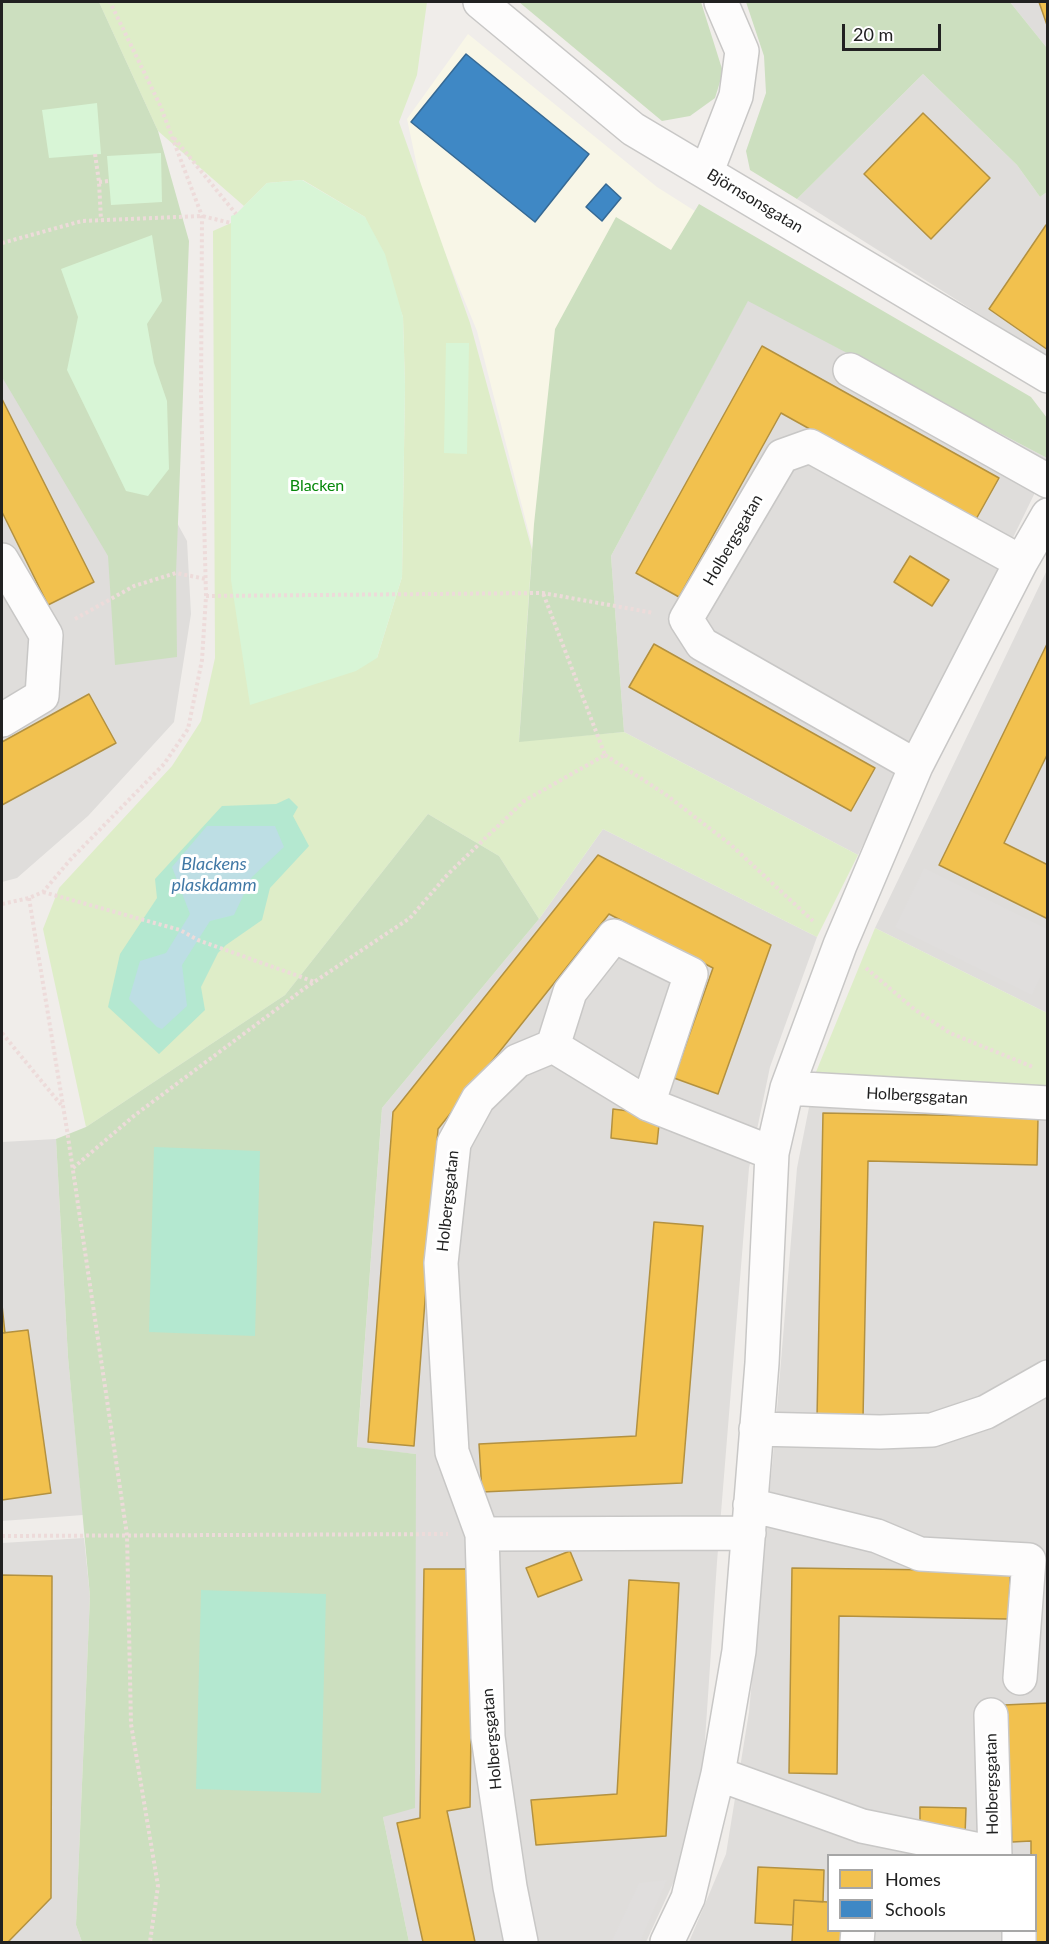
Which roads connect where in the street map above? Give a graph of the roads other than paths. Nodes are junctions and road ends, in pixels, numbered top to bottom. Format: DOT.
graph roads {
  1 [pos="480,2"];
  2 [pos="722,2"];
  3 [pos="707,171"];
  4 [pos="850,370"];
  5 [pos="1047,376"];
  6 [pos="1047,481"];
  7 [pos="1047,515"];
  8 [pos="2,560"];
  9 [pos="1021,562"];
  10 [pos="2,720"];
  11 [pos="916,766"];
  12 [pos="553,1046"];
  13 [pos="787,1088"];
  14 [pos="1047,1103"];
  15 [pos="648,1104"];
  16 [pos="772,1153"];
  17 [pos="1047,1377"];
  18 [pos="756,1430"];
  19 [pos="749,1519"];
  20 [pos="482,1534"];
  21 [pos="1020,1678"];
  22 [pos="991,1715"];
  23 [pos="718,1774"];
  24 [pos="861,1841"];
  25 [pos="994,1854"];
  26 [pos="521,1942"];
  27 [pos="667,1942"];
  1 -- 3 [label="street, Björnsonsgatan"];
  2 -- 3 [label="street"];
  3 -- 5 [label="street, Björnsonsgatan"];
  4 -- 6 [label="street"];
  7 -- 9 [label="street"];
  8 -- 10 [label="street"];
  9 -- 11 [label="street"];
  9 -- 11 [label="street, Holbergsgatan"];
  11 -- 13 [label="street"];
  12 -- 15 [label="street"];
  12 -- 15 [label="street"];
  12 -- 20 [label="street, Holbergsgatan"];
  13 -- 14 [label="street, Holbergsgatan"];
  13 -- 16 [label="street"];
  15 -- 16 [label="street"];
  16 -- 18 [label="street"];
  17 -- 18 [label="street"];
  18 -- 19 [label="street"];
  19 -- 20 [label="street"];
  19 -- 21 [label="street"];
  19 -- 23 [label="street"];
  20 -- 26 [label="street, Holbergsgatan"];
  22 -- 25 [label="street, Holbergsgatan"];
  23 -- 24 [label="street, Holbergsgatan"];
  23 -- 27 [label="street"];
  24 -- 25 [label="street, Holbergsgatan"];
}
